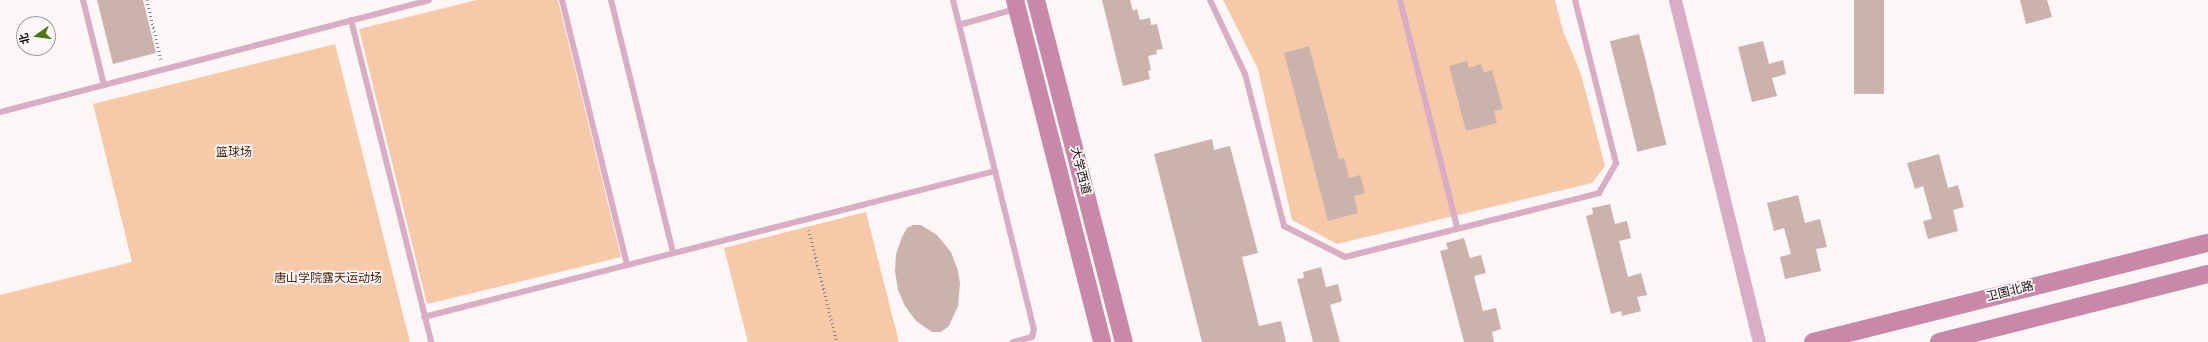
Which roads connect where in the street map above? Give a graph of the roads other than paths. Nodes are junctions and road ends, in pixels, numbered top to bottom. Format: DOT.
graph roads {
  1 [pos="84,0"];
  2 [pos="430,0"];
  3 [pos="562,0"];
  4 [pos="610,0"];
  5 [pos="953,0"];
  6 [pos="1036,0"];
  7 [pos="1210,0"];
  8 [pos="1400,0"];
  9 [pos="1575,0"];
  10 [pos="1675,0"];
  11 [pos="1016,4"];
  12 [pos="351,20"];
  13 [pos="959,25"];
  14 [pos="104,84"];
  15 [pos="0,112"];
  16 [pos="995,171"];
  17 [pos="1457,227"];
  18 [pos="2208,243"];
  19 [pos="673,253"];
  20 [pos="627,265"];
  21 [pos="2208,274"];
  22 [pos="424,317"];
  23 [pos="431,342"];
  24 [pos="1013,342"];
  25 [pos="1102,342"];
  26 [pos="1124,342"];
  27 [pos="1759,342"];
  28 [pos="1813,342"];
  29 [pos="1939,342"];
  1 -- 14 [label="lane"];
  2 -- 12 [label="lane"];
  3 -- 20 [label="lane"];
  4 -- 19 [label="lane"];
  5 -- 13 [label="lane"];
  6 -- 26 [label="main road, 大学西道"];
  7 -- 17 [label="lane"];
  8 -- 17 [label="lane"];
  9 -- 17 [label="lane"];
  10 -- 27 [label="street"];
  11 -- 13 [label="lane"];
  11 -- 25 [label="main road, 大学西道"];
  12 -- 14 [label="lane"];
  12 -- 22 [label="lane"];
  13 -- 16 [label="lane"];
  14 -- 15 [label="lane"];
  16 -- 19 [label="lane"];
  16 -- 24 [label="lane"];
  18 -- 28 [label="main road, 卫国北路"];
  19 -- 20 [label="lane"];
  20 -- 22 [label="lane"];
  21 -- 29 [label="main road"];
  22 -- 23 [label="lane"];
}
